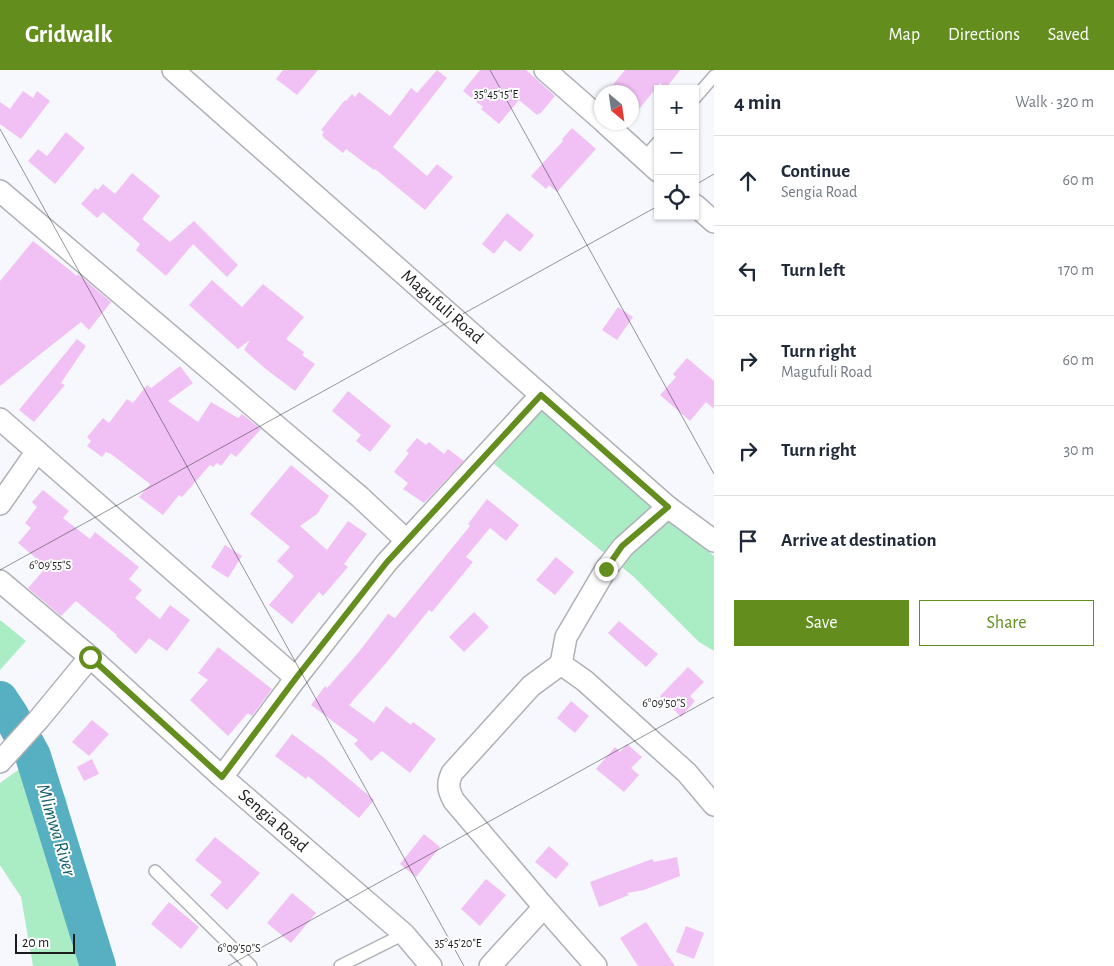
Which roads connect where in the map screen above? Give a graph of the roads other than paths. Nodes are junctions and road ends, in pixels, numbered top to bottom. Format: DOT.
graph roads {
  1 [pos="173,70"];
  2 [pos="546,70"];
  3 [pos="714,76"];
  4 [pos="699,93"];
  5 [pos="594,113"];
  6 [pos="613,130"];
  7 [pos="651,165"];
  8 [pos="0,191"];
  9 [pos="699,209"];
  10 [pos="714,222"];
  11 [pos="541,395"];
  12 [pos="0,419"];
  13 [pos="37,451"];
  14 [pos="0,504"];
  15 [pos="668,507"];
  16 [pos="406,540"];
  17 [pos="714,541"];
  18 [pos="0,581"];
  19 [pos="90,657"];
  20 [pos="561,664"];
  21 [pos="296,678"];
  22 [pos="4,756"];
  23 [pos="222,777"];
  24 [pos="714,805"];
  25 [pos="155,871"];
  26 [pos="544,907"];
  27 [pos="404,934"];
  28 [pos="251,966"];
  29 [pos="340,966"];
  30 [pos="431,966"];
  31 [pos="490,966"];
  32 [pos="596,966"];
  1 -- 11 [label="street, Magufuli Road"];
  2 -- 5 [label="street"];
  3 -- 4 [label="lane"];
  6 -- 7 [label="street"];
  8 -- 16 [label="street"];
  9 -- 10 [label="street"];
  11 -- 15 [label="street, Magufuli Road"];
  11 -- 16 [label="street"];
  12 -- 13 [label="street"];
  13 -- 14 [label="street"];
  13 -- 21 [label="street"];
  15 -- 17 [label="street, Magufuli Road"];
  15 -- 20 [label="street"];
  16 -- 21 [label="street"];
  18 -- 19 [label="street, Sengia Road"];
  19 -- 22 [label="street"];
  19 -- 23 [label="street, Sengia Road"];
  20 -- 24 [label="street"];
  20 -- 26 [label="street"];
  21 -- 23 [label="street"];
  23 -- 27 [label="street, Sengia Road"];
  25 -- 28 [label="lane"];
  26 -- 31 [label="street"];
  26 -- 32 [label="street"];
  27 -- 29 [label="lane"];
  27 -- 30 [label="street, Sengia Road"];
}
